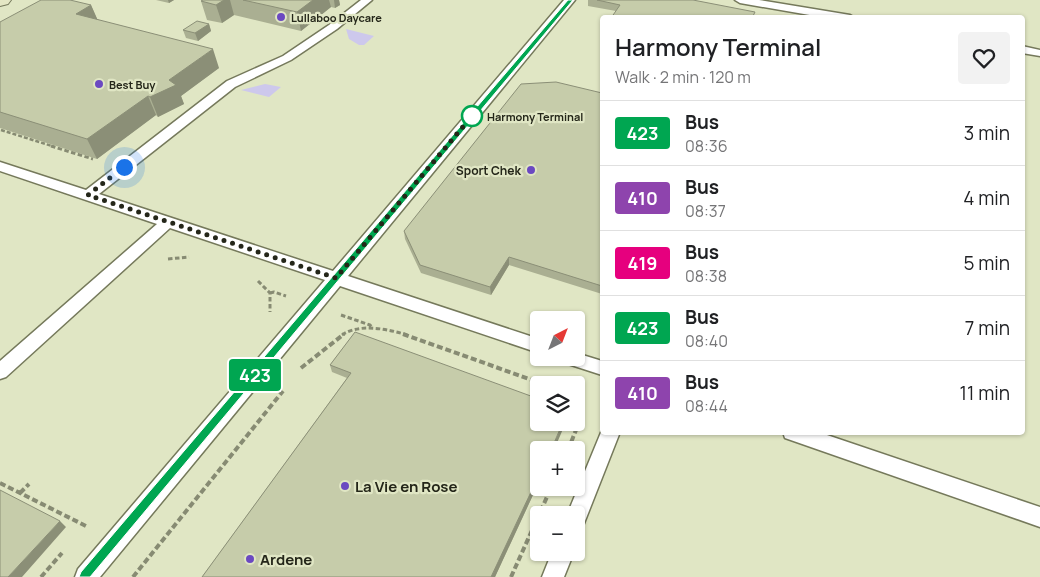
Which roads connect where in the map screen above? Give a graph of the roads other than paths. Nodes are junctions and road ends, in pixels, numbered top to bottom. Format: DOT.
graph roads {
  1 [pos="367,0"];
  2 [pos="570,0"];
  3 [pos="740,0"];
  4 [pos="832,15"];
  5 [pos="1025,50"];
  6 [pos="1040,53"];
  7 [pos="1,167"];
  8 [pos="88,195"];
  9 [pos="168,222"];
  10 [pos="336,278"];
  11 [pos="530,343"];
  12 [pos="585,363"];
  13 [pos="600,367"];
  14 [pos="0,372"];
  15 [pos="610,435"];
  16 [pos="801,435"];
  17 [pos="581,506"];
  18 [pos="1040,517"];
  19 [pos="559,561"];
  20 [pos="86,577"];
  21 [pos="553,577"];
  1 -- 8 [label="lane"];
  2 -- 10 [label="lane"];
  3 -- 4 [label="lane"];
  5 -- 6 [label="lane"];
  7 -- 8 [label="lane"];
  8 -- 9 [label="lane"];
  9 -- 10 [label="lane"];
  9 -- 14 [label="lane"];
  10 -- 11 [label="lane"];
  10 -- 20 [label="lane"];
  12 -- 13 [label="lane"];
  15 -- 17 [label="lane"];
  16 -- 18 [label="lane"];
  19 -- 21 [label="lane"];
}
